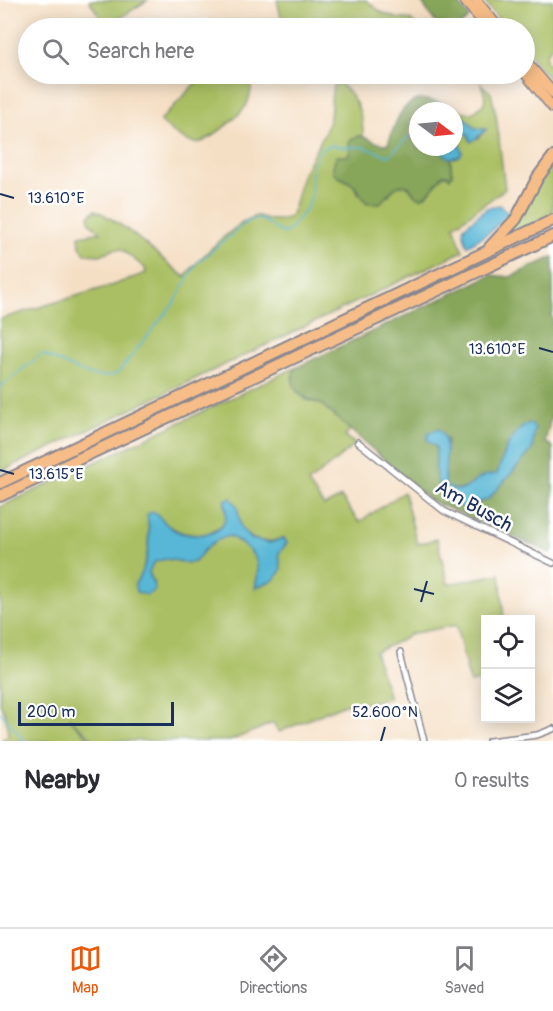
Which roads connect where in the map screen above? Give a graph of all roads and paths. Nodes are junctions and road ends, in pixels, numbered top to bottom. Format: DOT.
graph roads {
  1 [pos="464,0"];
  2 [pos="476,0"];
  3 [pos="479,18"];
  4 [pos="491,18"];
  5 [pos="535,71"];
  6 [pos="534,84"];
  7 [pos="553,93"];
  8 [pos="553,108"];
  9 [pos="553,157"];
  10 [pos="553,220"];
  11 [pos="553,236"];
  12 [pos="484,253"];
  13 [pos="358,442"];
  14 [pos="0,483"];
  15 [pos="0,496"];
  16 [pos="553,563"];
  17 [pos="400,652"];
  18 [pos="553,729"];
  19 [pos="424,741"];
  20 [pos="489,741"];
  1 -- 3 [label="main road"];
  2 -- 4 [label="main road"];
  5 -- 7 [label="main road"];
  6 -- 8 [label="main road"];
  9 -- 12 [label="highway"];
  10 -- 12 [label="highway"];
  11 -- 15 [label="highway"];
  12 -- 14 [label="highway"];
  13 -- 16 [label="street, Am Busch"];
  17 -- 19 [label="street"];
  18 -- 20 [label="street"];
}
